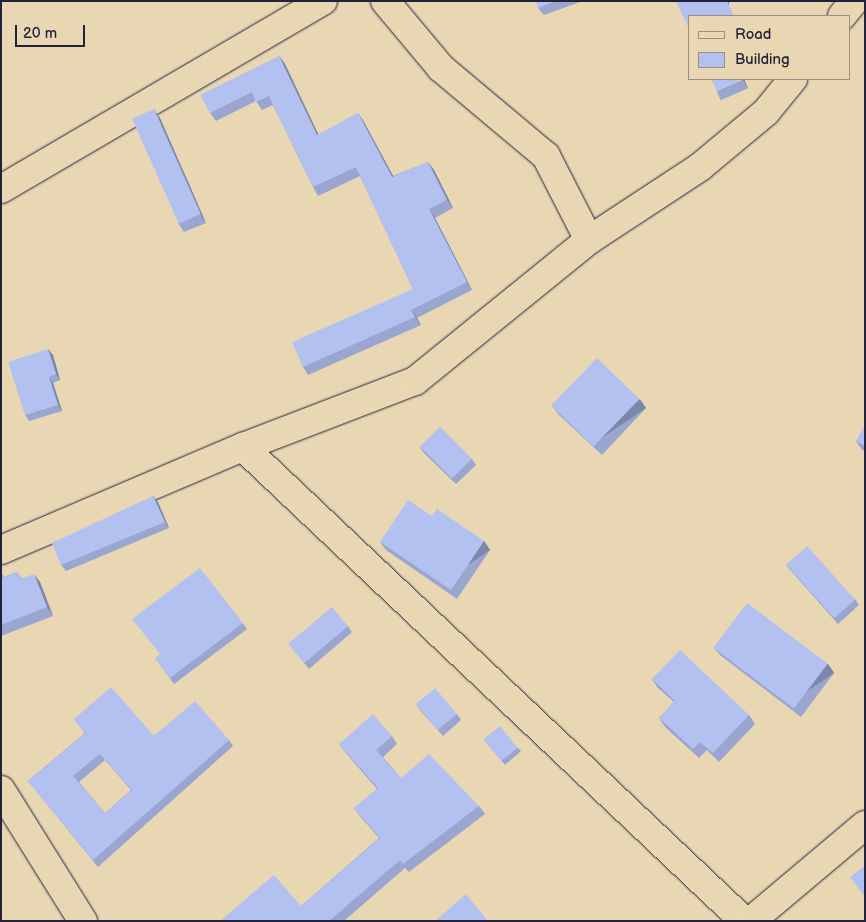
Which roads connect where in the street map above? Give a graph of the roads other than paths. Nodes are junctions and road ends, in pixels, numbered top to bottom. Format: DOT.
graph roads {
  1 [pos="323,1"];
  2 [pos="385,1"];
  3 [pos="854,1"];
  4 [pos="843,15"];
  5 [pos="792,80"];
  6 [pos="1,189"];
  7 [pos="589,240"];
  8 [pos="243,447"];
  9 [pos="1,550"];
  10 [pos="1,790"];
  11 [pos="865,825"];
  12 [pos="83,921"];
  13 [pos="744,921"];
  14 [pos="751,921"];
  1 -- 6 [label="street"];
  2 -- 7 [label="street"];
  3 -- 4 [label="street"];
  5 -- 7 [label="street"];
  7 -- 8 [label="street"];
  8 -- 9 [label="street"];
  8 -- 13 [label="street"];
  10 -- 12 [label="street"];
  11 -- 14 [label="street"];
}
